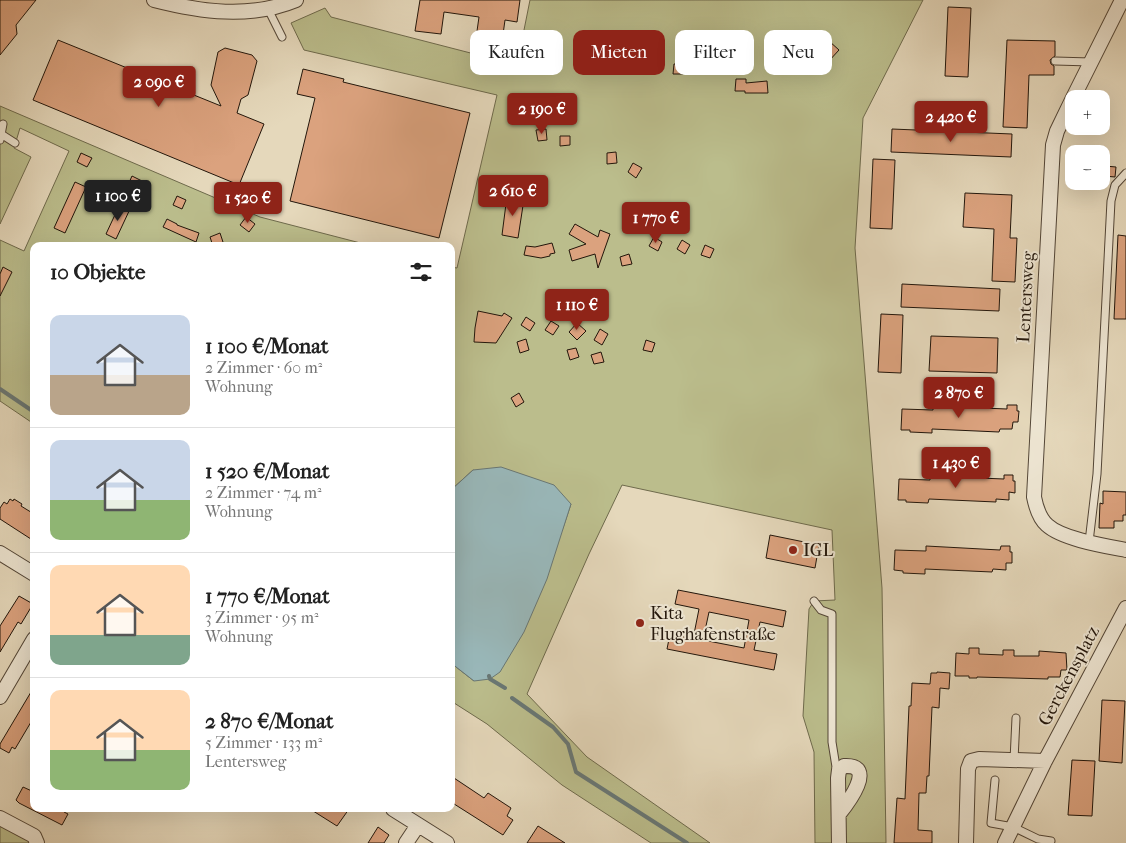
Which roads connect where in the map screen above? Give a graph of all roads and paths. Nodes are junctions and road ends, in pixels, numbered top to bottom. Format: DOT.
graph roads {
  1 [pos="154,0"];
  2 [pos="296,0"];
  3 [pos="1122,0"];
  4 [pos="268,8"];
  5 [pos="282,37"];
  6 [pos="1055,61"];
  7 [pos="1091,62"];
  8 [pos="3,124"];
  9 [pos="1,137"];
  10 [pos="15,142"];
  11 [pos="1126,173"];
  12 [pos="1089,542"];
  13 [pos="1126,550"];
  14 [pos="0,553"];
  15 [pos="30,572"];
  16 [pos="814,601"];
  17 [pos="1126,608"];
  18 [pos="30,646"];
  19 [pos="0,697"];
  20 [pos="1016,718"];
  21 [pos="1014,760"];
  22 [pos="1045,761"];
  23 [pos="838,778"];
  24 [pos="994,780"];
  25 [pos="398,812"];
  26 [pos="839,814"];
  27 [pos="0,818"];
  28 [pos="418,825"];
  29 [pos="1013,827"];
  30 [pos="1051,841"];
  31 [pos="37,843"];
  32 [pos="406,843"];
  33 [pos="447,843"];
  34 [pos="839,843"];
  35 [pos="966,843"];
  36 [pos="1005,843"];
  1 -- 4 [label="street"];
  2 -- 4 [label="street"];
  3 -- 7 [label="street, Lentersweg"];
  4 -- 5 [label="lane"];
  6 -- 7 [label="lane"];
  7 -- 12 [label="street, Lentersweg"];
  8 -- 9 [label="lane"];
  9 -- 10 [label="lane"];
  11 -- 12 [label="lane"];
  12 -- 13 [label="street, Lentersweg"];
  14 -- 15 [label="street"];
  16 -- 23 [label="lane"];
  17 -- 22 [label="street, Gerckensplatz"];
  18 -- 19 [label="street"];
  20 -- 21 [label="lane"];
  21 -- 22 [label="street"];
  21 -- 35 [label="street"];
  22 -- 29 [label="street, Gerckensplatz"];
  23 -- 26 [label="street"];
  23 -- 26 [label="street"];
  24 -- 29 [label="lane"];
  25 -- 28 [label="street"];
  26 -- 34 [label="street"];
  27 -- 31 [label="street"];
  28 -- 32 [label="street"];
  28 -- 33 [label="street"];
  29 -- 30 [label="lane"];
  29 -- 36 [label="street, Gerckensplatz"];
}
